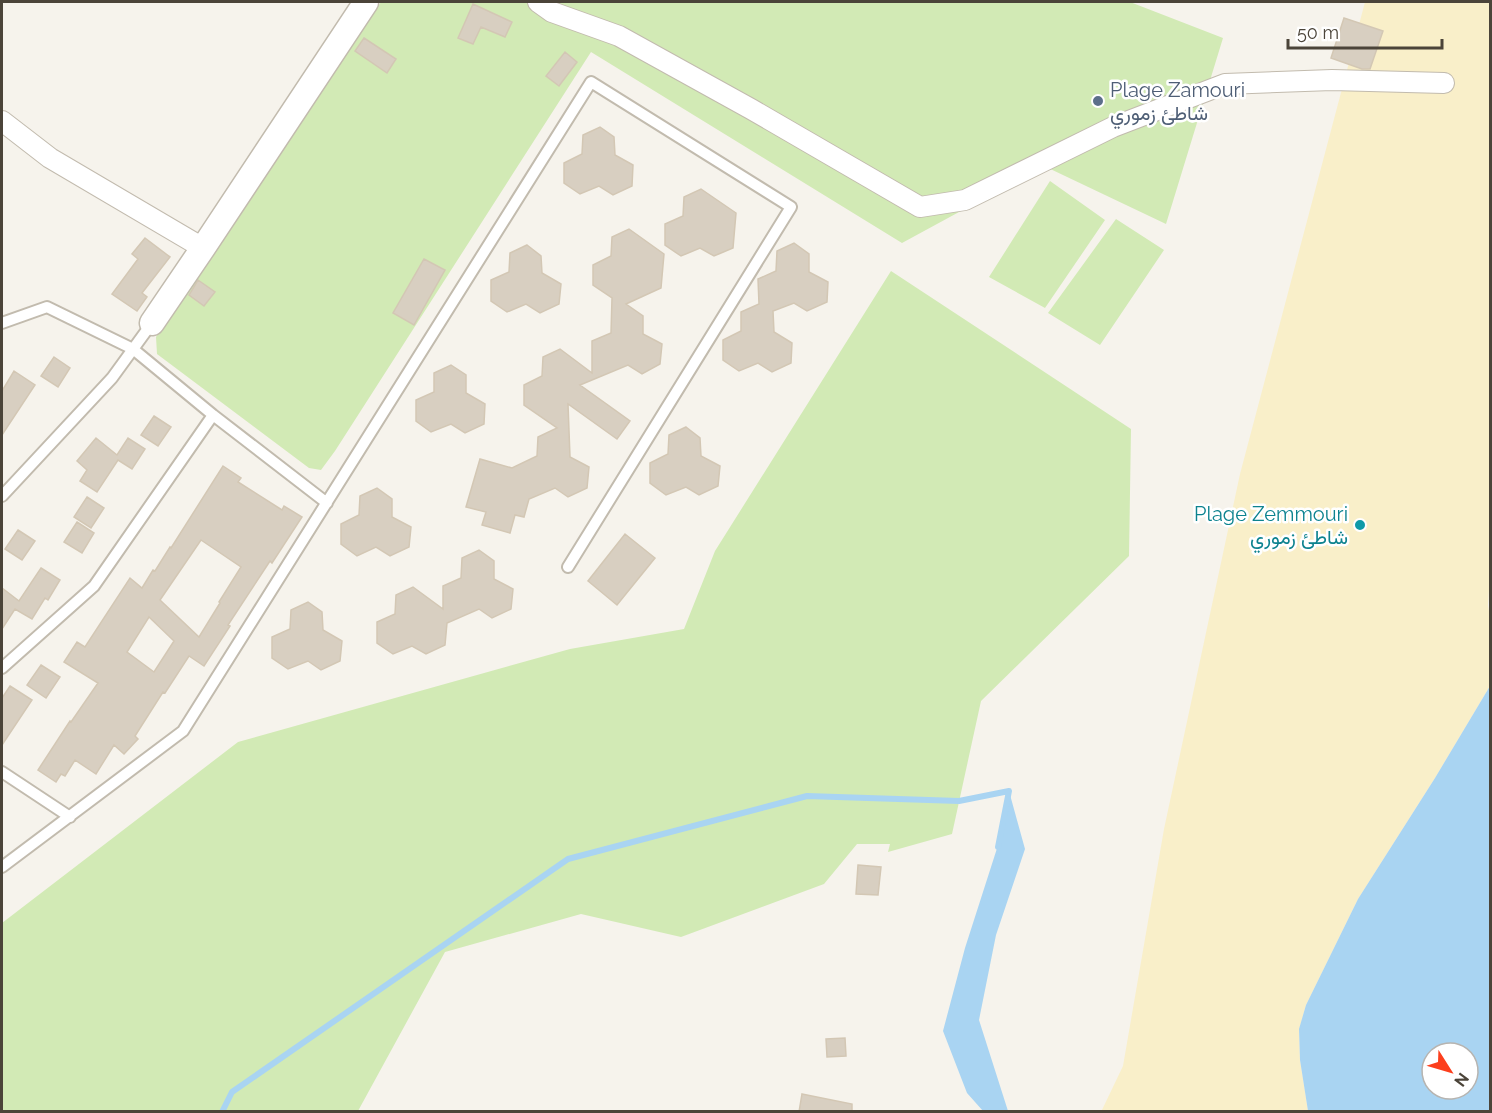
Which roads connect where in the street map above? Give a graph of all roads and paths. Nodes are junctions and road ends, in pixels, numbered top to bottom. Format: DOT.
graph roads {
  1 [pos="366,2"];
  2 [pos="538,2"];
  3 [pos="1444,83"];
  4 [pos="2,121"];
  5 [pos="203,248"];
  6 [pos="2,323"];
  7 [pos="152,323"];
  8 [pos="133,349"];
  9 [pos="213,415"];
  10 [pos="2,496"];
  11 [pos="327,502"];
  12 [pos="568,567"];
  13 [pos="2,668"];
  14 [pos="2,772"];
  15 [pos="70,817"];
  16 [pos="2,867"];
  1 -- 5 [label="street"];
  2 -- 3 [label="street"];
  4 -- 5 [label="street"];
  5 -- 7 [label="street"];
  6 -- 8 [label="lane"];
  7 -- 8 [label="lane"];
  8 -- 9 [label="lane"];
  8 -- 10 [label="lane"];
  9 -- 11 [label="lane"];
  9 -- 13 [label="lane"];
  11 -- 12 [label="lane"];
  11 -- 15 [label="lane"];
  14 -- 15 [label="lane"];
  15 -- 16 [label="lane"];
}
